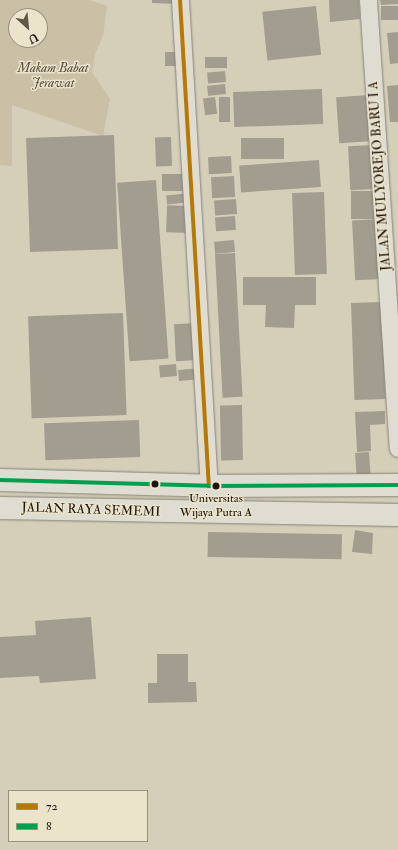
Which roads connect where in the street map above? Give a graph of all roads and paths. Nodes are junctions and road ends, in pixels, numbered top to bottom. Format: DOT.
graph roads {
  1 [pos="180,0"];
  2 [pos="368,0"];
  3 [pos="398,448"];
  4 [pos="207,475"];
  5 [pos="6,480"];
  6 [pos="398,485"];
  7 [pos="7,508"];
  8 [pos="398,515"];
  1 -- 4 [label="street"];
  2 -- 3 [label="street, JALAN MULYOREJO BARU I A"];
  4 -- 5 [label="main road"];
  4 -- 6 [label="main road"];
  5 -- 7 [label="main road"];
  7 -- 8 [label="main road, JALAN RAYA SEMEMI"];
}
